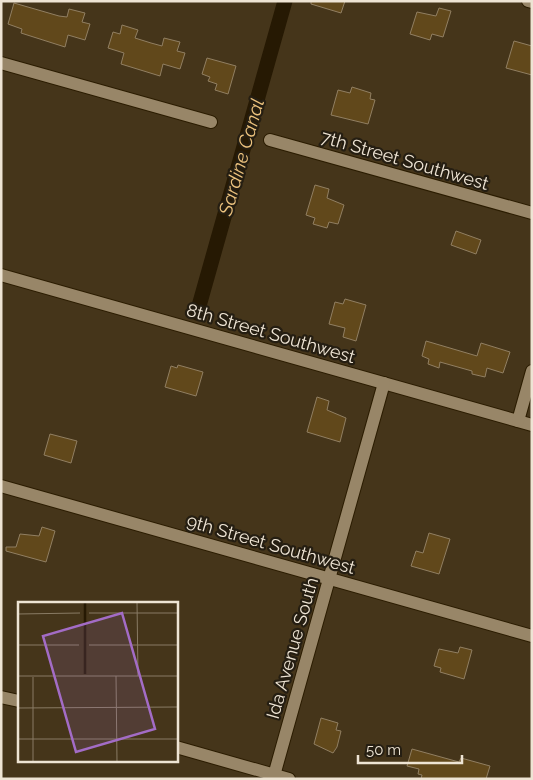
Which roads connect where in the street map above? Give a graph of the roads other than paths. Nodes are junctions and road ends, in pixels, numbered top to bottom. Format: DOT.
graph roads {
  1 [pos="528,1"];
  2 [pos="532,2"];
  3 [pos="1,63"];
  4 [pos="211,122"];
  5 [pos="270,140"];
  6 [pos="532,213"];
  7 [pos="1,275"];
  8 [pos="532,372"];
  9 [pos="384,383"];
  10 [pos="518,421"];
  11 [pos="532,425"];
  12 [pos="1,486"];
  13 [pos="330,579"];
  14 [pos="532,636"];
  15 [pos="1,696"];
  16 [pos="18,702"];
  17 [pos="178,748"];
  18 [pos="274,777"];
  19 [pos="289,779"];
  1 -- 2 [label="street"];
  3 -- 4 [label="street"];
  5 -- 6 [label="street, 7th Street Southwest"];
  7 -- 9 [label="street, 8th Street Southwest"];
  8 -- 10 [label="street"];
  9 -- 10 [label="street, 8th Street Southwest"];
  9 -- 13 [label="street, Ida Avenue South"];
  10 -- 11 [label="street, 8th Street Southwest"];
  12 -- 13 [label="street, 9th Street Southwest"];
  13 -- 14 [label="street, 9th Street Southwest"];
  13 -- 18 [label="street, Ida Avenue South"];
  15 -- 16 [label="street"];
  17 -- 18 [label="street"];
  18 -- 19 [label="street"];
}
